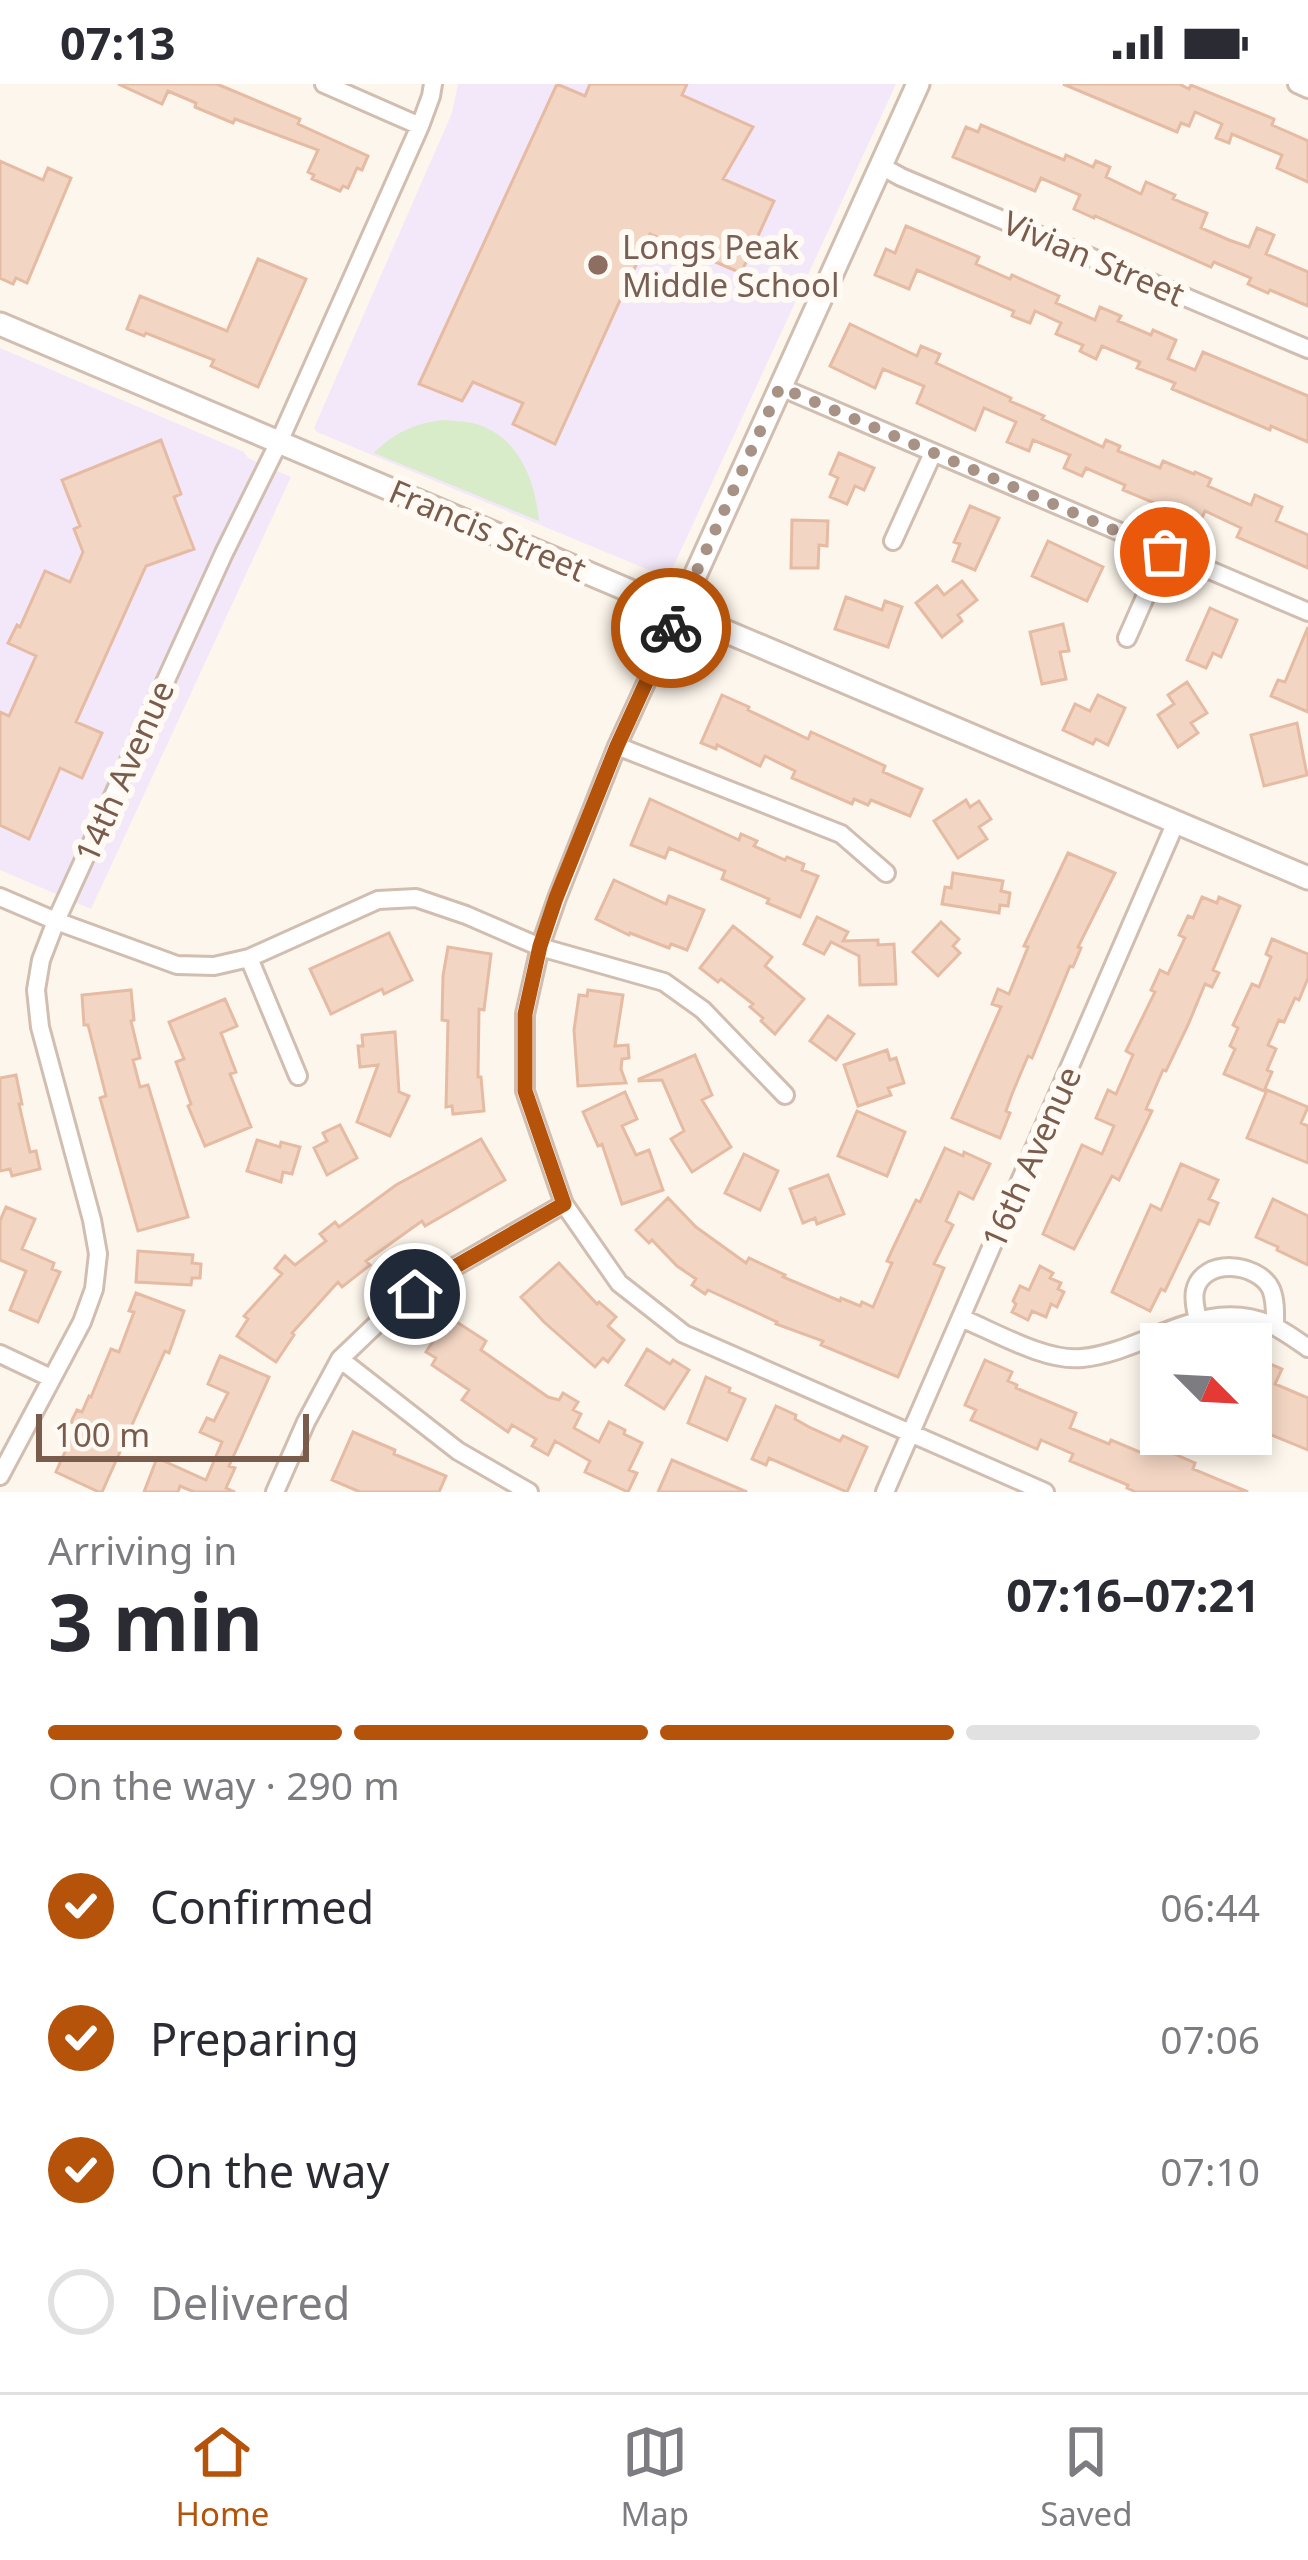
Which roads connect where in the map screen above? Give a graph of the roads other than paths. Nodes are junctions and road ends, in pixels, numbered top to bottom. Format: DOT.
graph roads {
  1 [pos="324,84"];
  2 [pos="433,84"];
  3 [pos="918,84"];
  4 [pos="1297,84"];
  5 [pos="1308,88"];
  6 [pos="420,126"];
  7 [pos="881,166"];
  8 [pos="0,324"];
  9 [pos="1308,349"];
  10 [pos="780,387"];
  11 [pos="279,442"];
  12 [pos="933,453"];
  13 [pos="893,541"];
  14 [pos="1165,552"];
  15 [pos="679,611"];
  16 [pos="1308,612"];
  17 [pos="1126,638"];
  18 [pos="617,746"];
  19 [pos="1176,822"];
  20 [pos="886,873"];
  21 [pos="1308,878"];
  22 [pos="0,897"];
  23 [pos="56,921"];
  24 [pos="540,946"];
  25 [pos="249,958"];
  26 [pos="298,1076"];
  27 [pos="785,1095"];
  28 [pos="564,1204"];
  29 [pos="961,1318"];
  30 [pos="1198,1320"];
  31 [pos="1274,1327"];
  32 [pos="1308,1348"];
  33 [pos="0,1354"];
  34 [pos="340,1359"];
  35 [pos="51,1378"];
  36 [pos="911,1433"];
  37 [pos="0,1476"];
  38 [pos="275,1492"];
  39 [pos="529,1492"];
  40 [pos="885,1492"];
  41 [pos="1045,1492"];
  1 -- 6 [label="street"];
  2 -- 6 [label="street, 14th Avenue"];
  3 -- 7 [label="street"];
  4 -- 5 [label="street"];
  6 -- 11 [label="street, 14th Avenue"];
  7 -- 9 [label="street, Vivian Street"];
  7 -- 10 [label="street"];
  8 -- 11 [label="street, Francis Street"];
  10 -- 12 [label="street"];
  10 -- 15 [label="street"];
  11 -- 15 [label="street, Francis Street"];
  11 -- 23 [label="street, 14th Avenue"];
  12 -- 13 [label="street"];
  12 -- 14 [label="street"];
  14 -- 16 [label="street"];
  14 -- 17 [label="street"];
  15 -- 18 [label="street"];
  15 -- 19 [label="street, Francis Street"];
  18 -- 20 [label="street"];
  18 -- 24 [label="street"];
  19 -- 21 [label="street, Francis Street"];
  19 -- 29 [label="street, 16th Avenue"];
  22 -- 23 [label="street"];
  23 -- 25 [label="street"];
  23 -- 35 [label="street, 14th Avenue"];
  24 -- 25 [label="street"];
  24 -- 27 [label="street"];
  24 -- 28 [label="street"];
  25 -- 26 [label="street"];
  28 -- 34 [label="street"];
  28 -- 36 [label="street"];
  29 -- 30 [label="street"];
  29 -- 36 [label="street, 16th Avenue"];
  30 -- 31 [label="street"];
  30 -- 31 [label="street"];
  31 -- 32 [label="street"];
  33 -- 35 [label="street"];
  34 -- 38 [label="street"];
  34 -- 39 [label="street"];
  35 -- 37 [label="street, 14th Avenue"];
  36 -- 40 [label="street, 16th Avenue"];
  36 -- 41 [label="street"];
}
